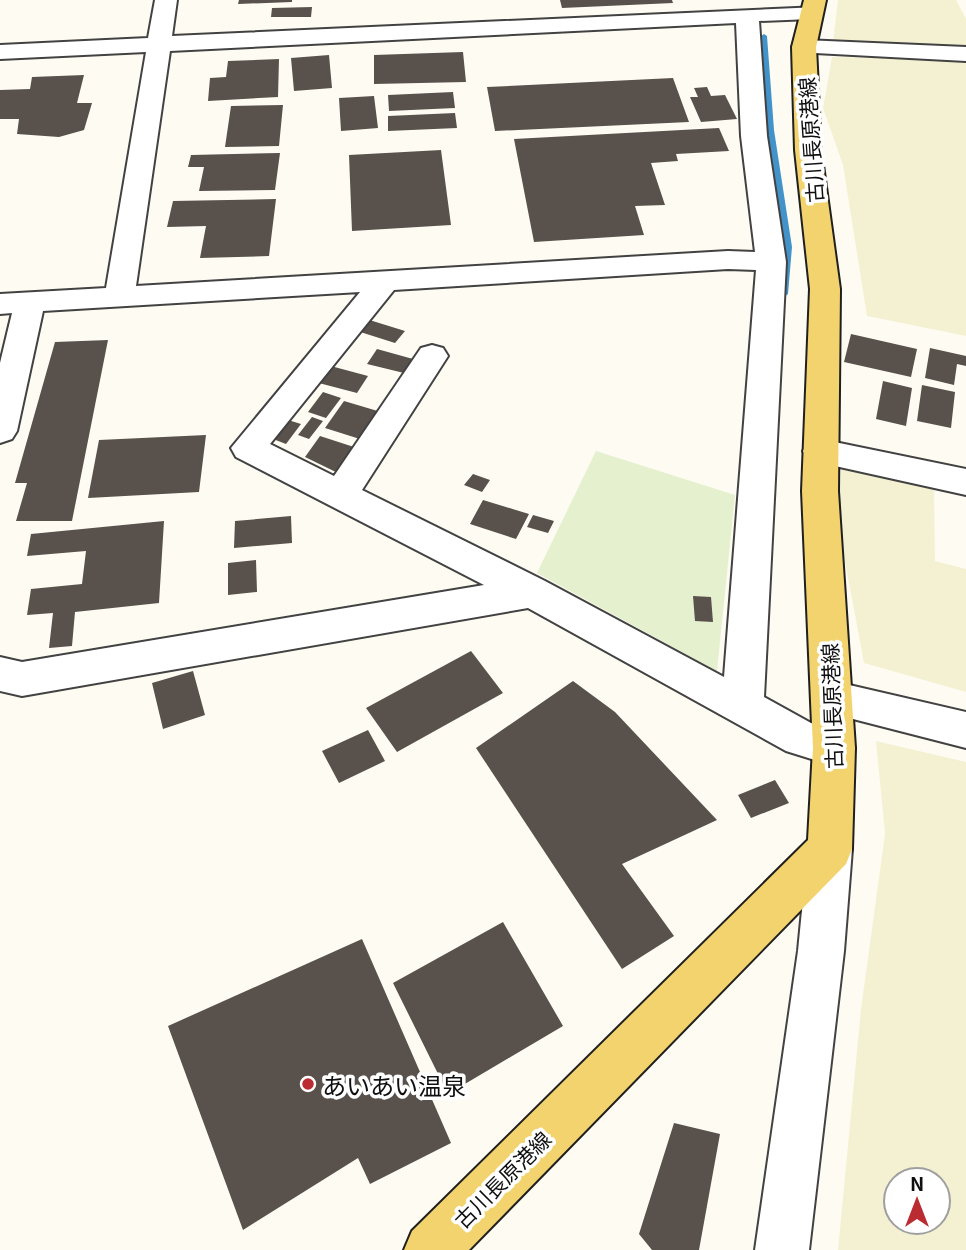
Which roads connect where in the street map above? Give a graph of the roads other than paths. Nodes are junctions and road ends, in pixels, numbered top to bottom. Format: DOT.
graph roads {
  1 [pos="166,0"];
  2 [pos="812,4"];
  3 [pos="747,17"];
  4 [pos="158,44"];
  5 [pos="804,47"];
  6 [pos="0,52"];
  7 [pos="966,54"];
  8 [pos="771,262"];
  9 [pos="384,281"];
  10 [pos="120,296"];
  11 [pos="15,303"];
  12 [pos="432,356"];
  13 [pos="0,431"];
  14 [pos="820,451"];
  15 [pos="965,482"];
  16 [pos="341,494"];
  17 [pos="532,592"];
  18 [pos="0,674"];
  19 [pos="832,698"];
  20 [pos="743,705"];
  21 [pos="966,730"];
  22 [pos="834,748"];
  23 [pos="830,849"];
  24 [pos="431,1250"];
  25 [pos="782,1250"];
  1 -- 4 [label="street"];
  2 -- 3 [label="street"];
  2 -- 5 [label="main road, 古川長原港線"];
  3 -- 4 [label="street"];
  3 -- 8 [label="street"];
  4 -- 6 [label="street"];
  4 -- 10 [label="street"];
  5 -- 7 [label="street"];
  5 -- 14 [label="main road, 古川長原港線"];
  8 -- 9 [label="street"];
  8 -- 20 [label="street"];
  9 -- 10 [label="street"];
  9 -- 16 [label="street"];
  10 -- 11 [label="street"];
  11 -- 13 [label="street"];
  12 -- 16 [label="street"];
  14 -- 15 [label="street"];
  14 -- 19 [label="main road, 古川長原港線"];
  16 -- 17 [label="street"];
  17 -- 18 [label="street"];
  17 -- 20 [label="street"];
  19 -- 21 [label="street"];
  19 -- 22 [label="main road, 古川長原港線"];
  20 -- 22 [label="street"];
  22 -- 23 [label="main road, 古川長原港線"];
  23 -- 24 [label="main road, 古川長原港線"];
  23 -- 25 [label="street"];
}
